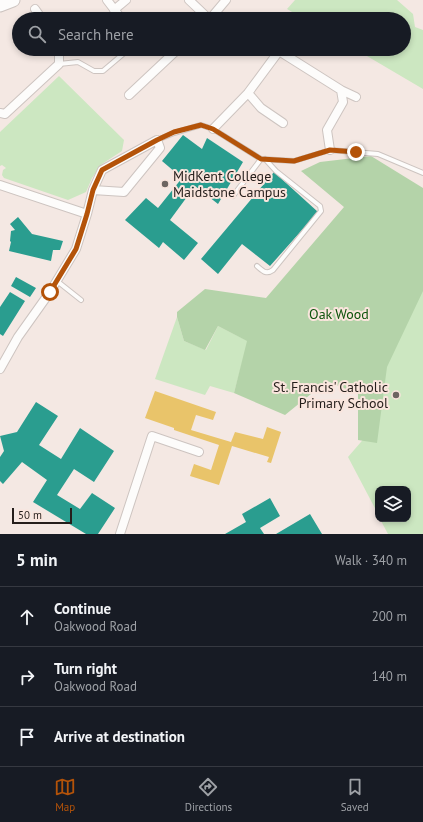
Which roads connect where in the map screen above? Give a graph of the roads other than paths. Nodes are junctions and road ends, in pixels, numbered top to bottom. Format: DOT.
graph roads {
  1 [pos="13,0"];
  2 [pos="107,0"];
  3 [pos="126,0"];
  4 [pos="189,0"];
  5 [pos="226,0"];
  6 [pos="0,5"];
  7 [pos="35,9"];
  8 [pos="114,10"];
  9 [pos="37,12"];
  10 [pos="202,12"];
  11 [pos="215,12"];
  12 [pos="58,56"];
  13 [pos="121,56"];
  14 [pos="171,56"];
  15 [pos="274,56"];
  16 [pos="286,56"];
  17 [pos="59,64"];
  18 [pos="340,90"];
  19 [pos="248,93"];
  20 [pos="129,95"];
  21 [pos="356,97"];
  22 [pos="0,113"];
  23 [pos="283,123"];
  24 [pos="213,129"];
  25 [pos="157,140"];
  26 [pos="330,150"];
  27 [pos="263,159"];
  28 [pos="423,173"];
  29 [pos="0,185"];
  30 [pos="93,190"];
  31 [pos="233,196"];
  32 [pos="87,214"];
  33 [pos="257,266"];
  34 [pos="57,281"];
  35 [pos="81,300"];
  36 [pos="0,369"];
  37 [pos="199,452"];
  38 [pos="120,534"];
  1 -- 6 [label="main road"];
  2 -- 8 [label="street"];
  3 -- 8 [label="street"];
  4 -- 10 [label="street"];
  5 -- 11 [label="street"];
  7 -- 9 [label="street"];
  12 -- 17 [label="street"];
  13 -- 17 [label="lane"];
  14 -- 20 [label="street"];
  15 -- 19 [label="street"];
  16 -- 18 [label="street"];
  17 -- 22 [label="street"];
  18 -- 21 [label="street"];
  18 -- 26 [label="street"];
  19 -- 23 [label="street"];
  19 -- 24 [label="street"];
  24 -- 25 [label="lane"];
  24 -- 27 [label="lane"];
  25 -- 30 [label="street"];
  25 -- 30 [label="street"];
  26 -- 27 [label="lane"];
  26 -- 28 [label="lane"];
  27 -- 31 [label="lane"];
  27 -- 33 [label="lane"];
  29 -- 32 [label="street"];
  30 -- 32 [label="street"];
  32 -- 34 [label="street"];
  34 -- 35 [label="lane"];
  34 -- 36 [label="street"];
  37 -- 38 [label="street"];
}
